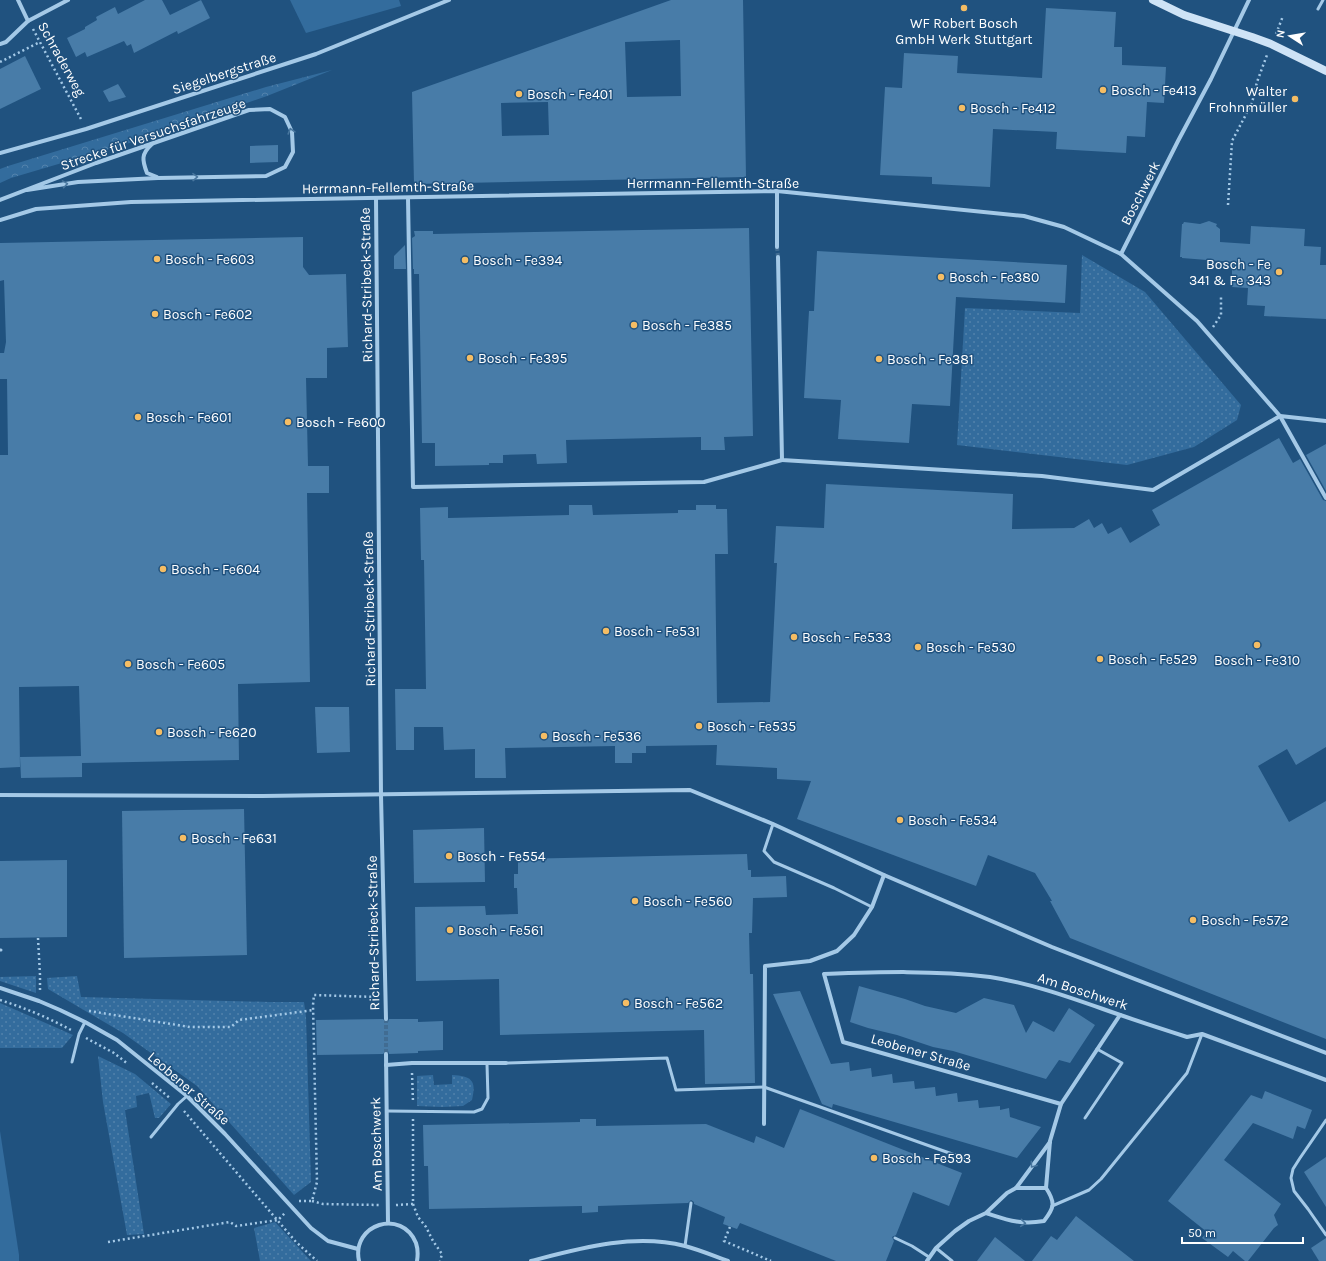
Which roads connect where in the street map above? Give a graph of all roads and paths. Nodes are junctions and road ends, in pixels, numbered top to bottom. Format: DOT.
graph roads {
  1 [pos="18,0"];
  2 [pos="68,0"];
  3 [pos="450,0"];
  4 [pos="1153,0"];
  5 [pos="1249,0"];
  6 [pos="1323,0"];
  7 [pos="1318,9"];
  8 [pos="28,21"];
  9 [pos="1234,31"];
  10 [pos="40,42"];
  11 [pos="0,44"];
  12 [pos="0,62"];
  13 [pos="1326,71"];
  14 [pos="1258,82"];
  15 [pos="86,129"];
  16 [pos="156,142"];
  17 [pos="0,153"];
  18 [pos="158,178"];
  19 [pos="27,190"];
  20 [pos="777,192"];
  21 [pos="376,198"];
  22 [pos="408,198"];
  23 [pos="0,200"];
  24 [pos="1228,205"];
  25 [pos="0,220"];
  26 [pos="777,247"];
  27 [pos="1121,254"];
  28 [pos="778,257"];
  29 [pos="1221,297"];
  30 [pos="1209,334"];
  31 [pos="1280,416"];
  32 [pos="1326,421"];
  33 [pos="782,460"];
  34 [pos="1326,498"];
  35 [pos="0,795"];
  36 [pos="381,795"];
  37 [pos="773,824"];
  38 [pos="884,875"];
  39 [pos="872,907"];
  40 [pos="38,938"];
  41 [pos="824,974"];
  42 [pos="0,988"];
  43 [pos="385,997"];
  44 [pos="39,1001"];
  45 [pos="314,1010"];
  46 [pos="83,1011"];
  47 [pos="1120,1015"];
  48 [pos="386,1019"];
  49 [pos="85,1022"];
  50 [pos="1202,1034"];
  51 [pos="1098,1049"];
  52 [pos="1326,1053"];
  53 [pos="386,1054"];
  54 [pos="72,1062"];
  55 [pos="412,1063"];
  56 [pos="506,1063"];
  57 [pos="487,1064"];
  58 [pos="386,1065"];
  59 [pos="1326,1080"];
  60 [pos="764,1088"];
  61 [pos="187,1096"];
  62 [pos="1061,1104"];
  63 [pos="386,1112"];
  64 [pos="413,1112"];
  65 [pos="1085,1118"];
  66 [pos="1326,1120"];
  67 [pos="764,1124"];
  68 [pos="151,1137"];
  69 [pos="1050,1142"];
  70 [pos="969,1160"];
  71 [pos="1016,1188"];
  72 [pos="1046,1188"];
  73 [pos="312,1201"];
  74 [pos="691,1203"];
  75 [pos="413,1204"];
  76 [pos="388,1205"];
  77 [pos="1052,1206"];
  78 [pos="292,1207"];
  79 [pos="986,1213"];
  80 [pos="388,1223"];
  81 [pos="730,1226"];
  82 [pos="1326,1235"];
  83 [pos="895,1238"];
  84 [pos="108,1242"];
  85 [pos="685,1246"];
  86 [pos="936,1248"];
  87 [pos="358,1249"];
  88 [pos="928,1259"];
  89 [pos="359,1261"];
  90 [pos="417,1261"];
  91 [pos="440,1261"];
  92 [pos="531,1261"];
  93 [pos="728,1261"];
  94 [pos="771,1261"];
  95 [pos="952,1261"];
  1 -- 8 [label="street, Schraderweg"];
  2 -- 8 [label="street"];
  3 -- 15 [label="street, Siegelbergstraße"];
  4 -- 9 [label="main road"];
  5 -- 9 [label="street, Boschwerk"];
  6 -- 7 [label="lane"];
  8 -- 10 [label="path, Schraderweg"];
  8 -- 11 [label="street"];
  9 -- 13 [label="main road"];
  9 -- 27 [label="street, Boschwerk"];
  10 -- 12 [label="path"];
  10 -- 15 [label="path, Schraderweg"];
  14 -- 24 [label="path"];
  15 -- 17 [label="street, Siegelbergstraße"];
  16 -- 18 [label="street"];
  18 -- 16 [label="street, Strecke für Versuchsfahrzeuge, one-way"];
  16 -- 19 [label="street, Strecke für Versuchsfahrzeuge"];
  19 -- 18 [label="street, Strecke für Versuchsfahrzeuge, one-way"];
  19 -- 23 [label="street, Strecke für Versuchsfahrzeuge"];
  20 -- 22 [label="street, Herrmann-Fellemth-Straße"];
  20 -- 26 [label="street"];
  20 -- 27 [label="street, Herrmann-Fellemth-Straße"];
  21 -- 22 [label="street, Herrmann-Fellemth-Straße"];
  21 -- 25 [label="street, Herrmann-Fellemth-Straße"];
  21 -- 36 [label="street, Richard-Stribeck-Straße"];
  22 -- 33 [label="street"];
  27 -- 30 [label="street, Herrmann-Fellemth-Straße"];
  28 -- 33 [label="street"];
  29 -- 30 [label="path"];
  30 -- 31 [label="street, Herrmann-Fellemth-Straße"];
  31 -- 32 [label="street"];
  31 -- 33 [label="street"];
  31 -- 34 [label="street, Herrmann-Fellemth-Straße"];
  35 -- 36 [label="street"];
  36 -- 37 [label="street"];
  36 -- 43 [label="street, Richard-Stribeck-Straße"];
  37 -- 38 [label="street"];
  37 -- 39 [label="lane"];
  38 -- 39 [label="street"];
  38 -- 52 [label="street"];
  39 -- 60 [label="street"];
  40 -- 44 [label="path"];
  41 -- 47 [label="street, Am Boschwerk"];
  41 -- 62 [label="street, Leobener Straße"];
  42 -- 44 [label="street, Leobener Straße"];
  43 -- 45 [label="path"];
  43 -- 48 [label="street, Richard-Stribeck-Straße"];
  44 -- 49 [label="street, Leobener Straße"];
  45 -- 46 [label="path"];
  45 -- 73 [label="path"];
  47 -- 50 [label="street, Am Boschwerk"];
  47 -- 51 [label="street"];
  49 -- 54 [label="lane"];
  49 -- 61 [label="street, Leobener Straße"];
  50 -- 59 [label="street, Am Boschwerk"];
  50 -- 77 [label="lane"];
  51 -- 62 [label="street"];
  51 -- 65 [label="lane"];
  53 -- 58 [label="street, Am Boschwerk"];
  55 -- 57 [label="street"];
  55 -- 58 [label="street"];
  55 -- 64 [label="path"];
  56 -- 57 [label="street"];
  56 -- 60 [label="lane"];
  57 -- 64 [label="lane"];
  58 -- 63 [label="street, Am Boschwerk"];
  60 -- 67 [label="street"];
  60 -- 70 [label="lane"];
  61 -- 68 [label="lane"];
  61 -- 78 [label="street, Leobener Straße"];
  62 -- 69 [label="street"];
  63 -- 64 [label="lane"];
  63 -- 76 [label="street, Am Boschwerk"];
  64 -- 75 [label="path"];
  66 -- 82 [label="lane"];
  69 -- 71 [label="street, one-way"];
  69 -- 72 [label="street"];
  71 -- 72 [label="street"];
  71 -- 79 [label="street"];
  72 -- 77 [label="street"];
  73 -- 76 [label="path"];
  73 -- 78 [label="path"];
  74 -- 85 [label="lane"];
  75 -- 76 [label="path"];
  75 -- 91 [label="path"];
  76 -- 80 [label="street, Am Boschwerk"];
  79 -- 77 [label="street, one-way"];
  78 -- 84 [label="path"];
  78 -- 87 [label="street, Leobener Straße"];
  79 -- 86 [label="street"];
  80 -- 87 [label="street"];
  80 -- 90 [label="street"];
  81 -- 94 [label="path"];
  83 -- 88 [label="lane"];
  85 -- 92 [label="street"];
  85 -- 93 [label="street"];
  86 -- 88 [label="street"];
  86 -- 95 [label="lane"];
  87 -- 89 [label="street"];
}
